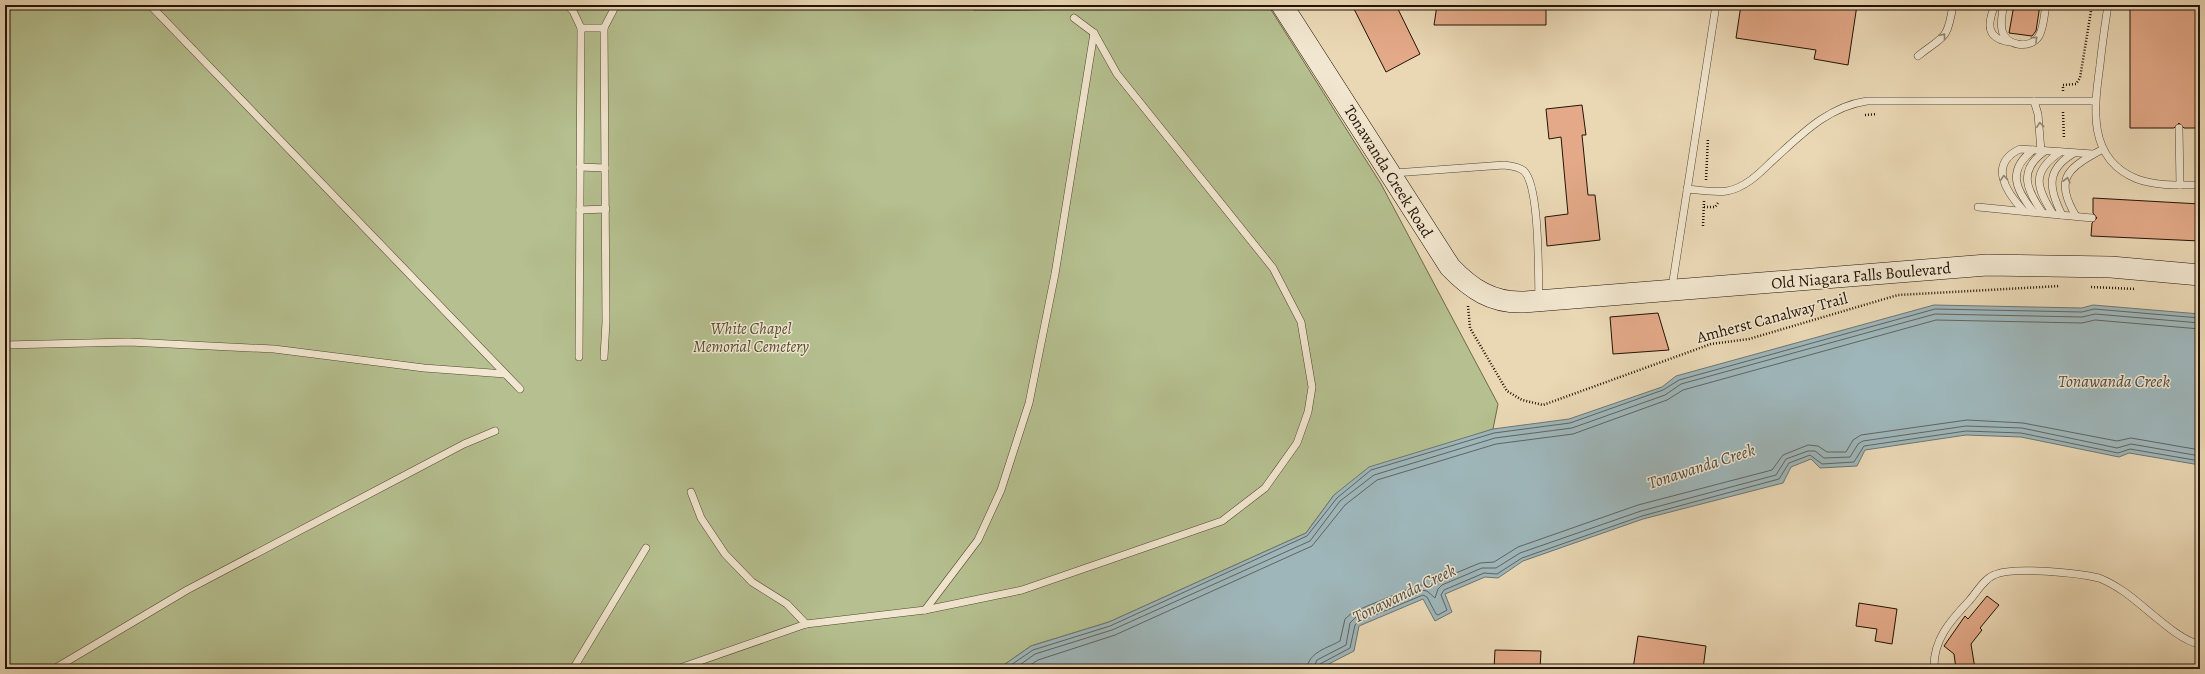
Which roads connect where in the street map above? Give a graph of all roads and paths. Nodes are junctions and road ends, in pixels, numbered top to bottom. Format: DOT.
graph roads {
  1 [pos="150,5"];
  2 [pos="568,5"];
  3 [pos="616,5"];
  4 [pos="970,5"];
  5 [pos="1282,5"];
  6 [pos="1716,5"];
  7 [pos="1953,5"];
  8 [pos="1995,5"];
  9 [pos="2003,5"];
  10 [pos="2046,5"];
  11 [pos="2092,5"];
  12 [pos="2108,5"];
  13 [pos="1048,6"];
  14 [pos="1074,18"];
  15 [pos="581,28"];
  16 [pos="604,28"];
  17 [pos="1094,33"];
  18 [pos="2011,42"];
  19 [pos="1918,56"];
  20 [pos="2063,91"];
  21 [pos="2034,101"];
  22 [pos="2095,101"];
  23 [pos="2063,110"];
  24 [pos="2179,128"];
  25 [pos="2064,139"];
  26 [pos="2103,149"];
  27 [pos="2033,150"];
  28 [pos="2043,151"];
  29 [pos="2060,152"];
  30 [pos="2075,153"];
  31 [pos="2093,154"];
  32 [pos="580,167"];
  33 [pos="605,168"];
  34 [pos="1391,173"];
  35 [pos="2180,185"];
  36 [pos="2200,185"];
  37 [pos="1687,189"];
  38 [pos="1704,201"];
  39 [pos="1978,207"];
  40 [pos="606,209"];
  41 [pos="580,210"];
  42 [pos="2023,210"];
  43 [pos="2033,211"];
  44 [pos="2042,212"];
  45 [pos="2053,214"];
  46 [pos="2062,215"];
  47 [pos="2076,216"];
  48 [pos="2092,218"];
  49 [pos="1703,226"];
  50 [pos="2200,275"];
  51 [pos="2063,286"];
  52 [pos="2086,286"];
  53 [pos="1671,290"];
  54 [pos="2139,290"];
  55 [pos="1468,302"];
  56 [pos="1531,302"];
  57 [pos="5,345"];
  58 [pos="579,357"];
  59 [pos="604,357"];
  60 [pos="505,374"];
  61 [pos="520,389"];
  62 [pos="495,431"];
  63 [pos="691,492"];
  64 [pos="646,548"];
  65 [pos="925,610"];
  66 [pos="806,624"];
  67 [pos="2200,644"];
  68 [pos="54,669"];
  69 [pos="573,669"];
  70 [pos="677,669"];
  71 [pos="1934,669"];
  1 -- 60 [label="lane"];
  2 -- 15 [label="lane"];
  3 -- 16 [label="lane"];
  4 -- 13 [label="lane"];
  5 -- 34 [label="street, Tonawanda Creek Road"];
  6 -- 37 [label="lane"];
  19 -- 7 [label="lane, one-way"];
  8 -- 18 [label="lane"];
  9 -- 18 [label="lane"];
  18 -- 10 [label="lane, one-way"];
  11 -- 20 [label="path"];
  12 -- 22 [label="lane"];
  14 -- 17 [label="lane"];
  15 -- 16 [label="lane"];
  15 -- 32 [label="lane"];
  16 -- 33 [label="lane"];
  17 -- 65 [label="lane"];
  17 -- 65 [label="lane"];
  21 -- 22 [label="lane"];
  28 -- 21 [label="lane, one-way"];
  21 -- 37 [label="lane"];
  22 -- 26 [label="lane"];
  23 -- 25 [label="path"];
  24 -- 35 [label="lane"];
  26 -- 31 [label="lane"];
  26 -- 35 [label="lane"];
  27 -- 28 [label="lane"];
  42 -- 27 [label="lane, one-way"];
  27 -- 43 [label="lane"];
  28 -- 29 [label="lane"];
  28 -- 44 [label="lane"];
  29 -- 30 [label="lane"];
  29 -- 45 [label="lane"];
  30 -- 31 [label="lane"];
  30 -- 46 [label="lane"];
  47 -- 31 [label="lane, one-way"];
  32 -- 33 [label="lane"];
  32 -- 41 [label="lane"];
  33 -- 40 [label="lane"];
  34 -- 56 [label="street, Tonawanda Creek Road"];
  34 -- 56 [label="lane"];
  35 -- 36 [label="lane"];
  37 -- 53 [label="lane"];
  38 -- 49 [label="path"];
  39 -- 42 [label="lane"];
  40 -- 41 [label="lane"];
  40 -- 59 [label="lane"];
  41 -- 58 [label="lane"];
  42 -- 43 [label="lane"];
  43 -- 44 [label="lane"];
  44 -- 45 [label="lane"];
  45 -- 46 [label="lane"];
  46 -- 47 [label="lane"];
  47 -- 48 [label="lane"];
  50 -- 53 [label="street, Old Niagara Falls Boulevard"];
  51 -- 55 [label="path, Amherst Canalway Trail"];
  52 -- 54 [label="path"];
  53 -- 56 [label="street, Old Niagara Falls Boulevard"];
  57 -- 60 [label="lane"];
  60 -- 61 [label="lane"];
  62 -- 68 [label="lane"];
  63 -- 66 [label="lane"];
  64 -- 69 [label="lane"];
  65 -- 66 [label="lane"];
  66 -- 70 [label="lane"];
  67 -- 71 [label="lane"];
}
